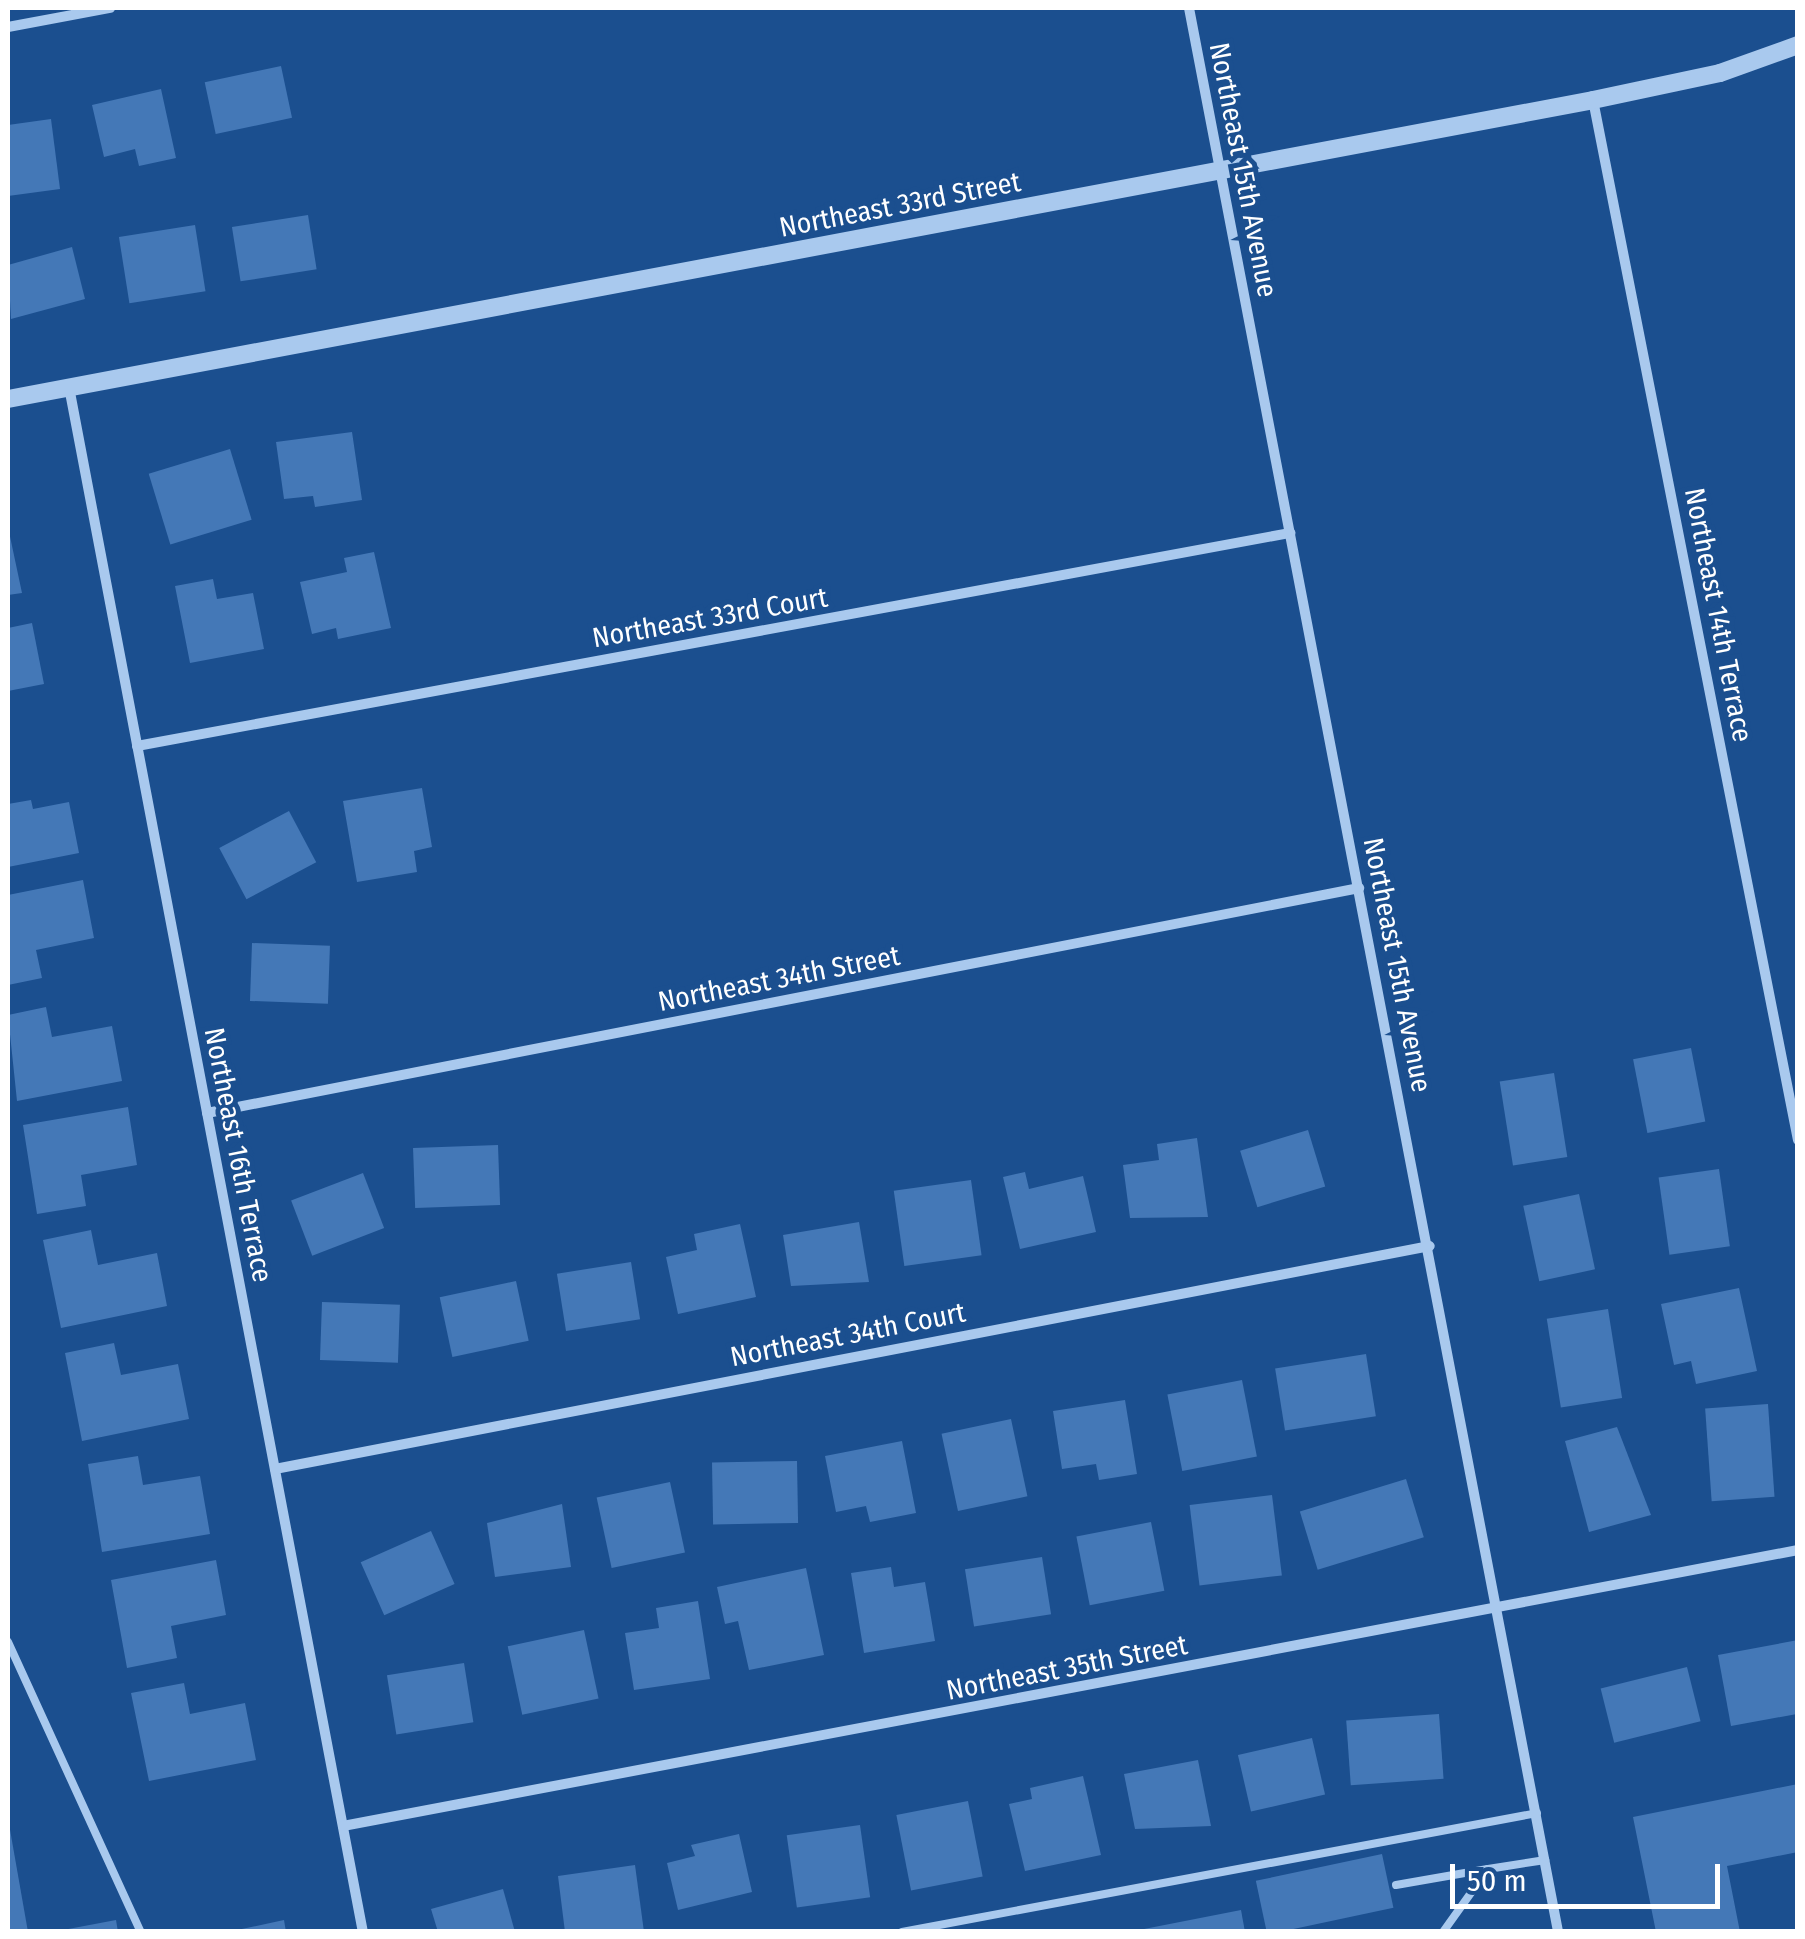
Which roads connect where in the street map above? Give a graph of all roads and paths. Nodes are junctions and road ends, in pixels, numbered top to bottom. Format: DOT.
graph roads {
  1 [pos="110,8"];
  2 [pos="1188,8"];
  3 [pos="8,27"];
  4 [pos="1798,45"];
  5 [pos="1593,100"];
  6 [pos="1220,173"];
  7 [pos="69,387"];
  8 [pos="8,399"];
  9 [pos="1290,533"];
  10 [pos="138,746"];
  11 [pos="1360,888"];
  12 [pos="207,1113"];
  13 [pos="1798,1140"];
  14 [pos="1430,1246"];
  15 [pos="275,1469"];
  16 [pos="1798,1550"];
  17 [pos="1500,1609"];
  18 [pos="8,1642"];
  19 [pos="1537,1812"];
  20 [pos="343,1826"];
  21 [pos="1545,1860"];
  22 [pos="1488,1869"];
  23 [pos="1396,1886"];
  24 [pos="141,1932"];
  25 [pos="363,1932"];
  26 [pos="902,1932"];
  27 [pos="1443,1932"];
  28 [pos="1558,1932"];
  1 -- 3 [label="street"];
  2 -- 6 [label="street, Northeast 15th Avenue"];
  4 -- 5 [label="street, Northeast 33rd Street"];
  5 -- 6 [label="street, Northeast 33rd Street"];
  5 -- 13 [label="street, Northeast 14th Terrace"];
  6 -- 7 [label="street, Northeast 33rd Street"];
  6 -- 9 [label="street, Northeast 15th Avenue"];
  7 -- 8 [label="street, Northeast 33rd Street"];
  7 -- 10 [label="street, Northeast 16th Terrace"];
  9 -- 10 [label="street, Northeast 33rd Court"];
  9 -- 11 [label="street, Northeast 15th Avenue"];
  10 -- 12 [label="street, Northeast 16th Terrace"];
  11 -- 12 [label="street, Northeast 34th Street"];
  11 -- 14 [label="street, Northeast 15th Avenue"];
  12 -- 15 [label="street, Northeast 16th Terrace"];
  14 -- 15 [label="street, Northeast 34th Court"];
  14 -- 17 [label="street, Northeast 15th Avenue"];
  15 -- 20 [label="street, Northeast 16th Terrace"];
  16 -- 17 [label="street, Northeast 35th Street"];
  17 -- 19 [label="street, Northeast 15th Avenue"];
  17 -- 20 [label="street, Northeast 35th Street"];
  18 -- 24 [label="lane"];
  19 -- 21 [label="street, Northeast 15th Avenue"];
  19 -- 26 [label="lane"];
  20 -- 25 [label="street, Northeast 16th Terrace"];
  21 -- 22 [label="lane"];
  21 -- 28 [label="street, Northeast 15th Avenue"];
  22 -- 23 [label="lane"];
  22 -- 27 [label="lane"];
}
